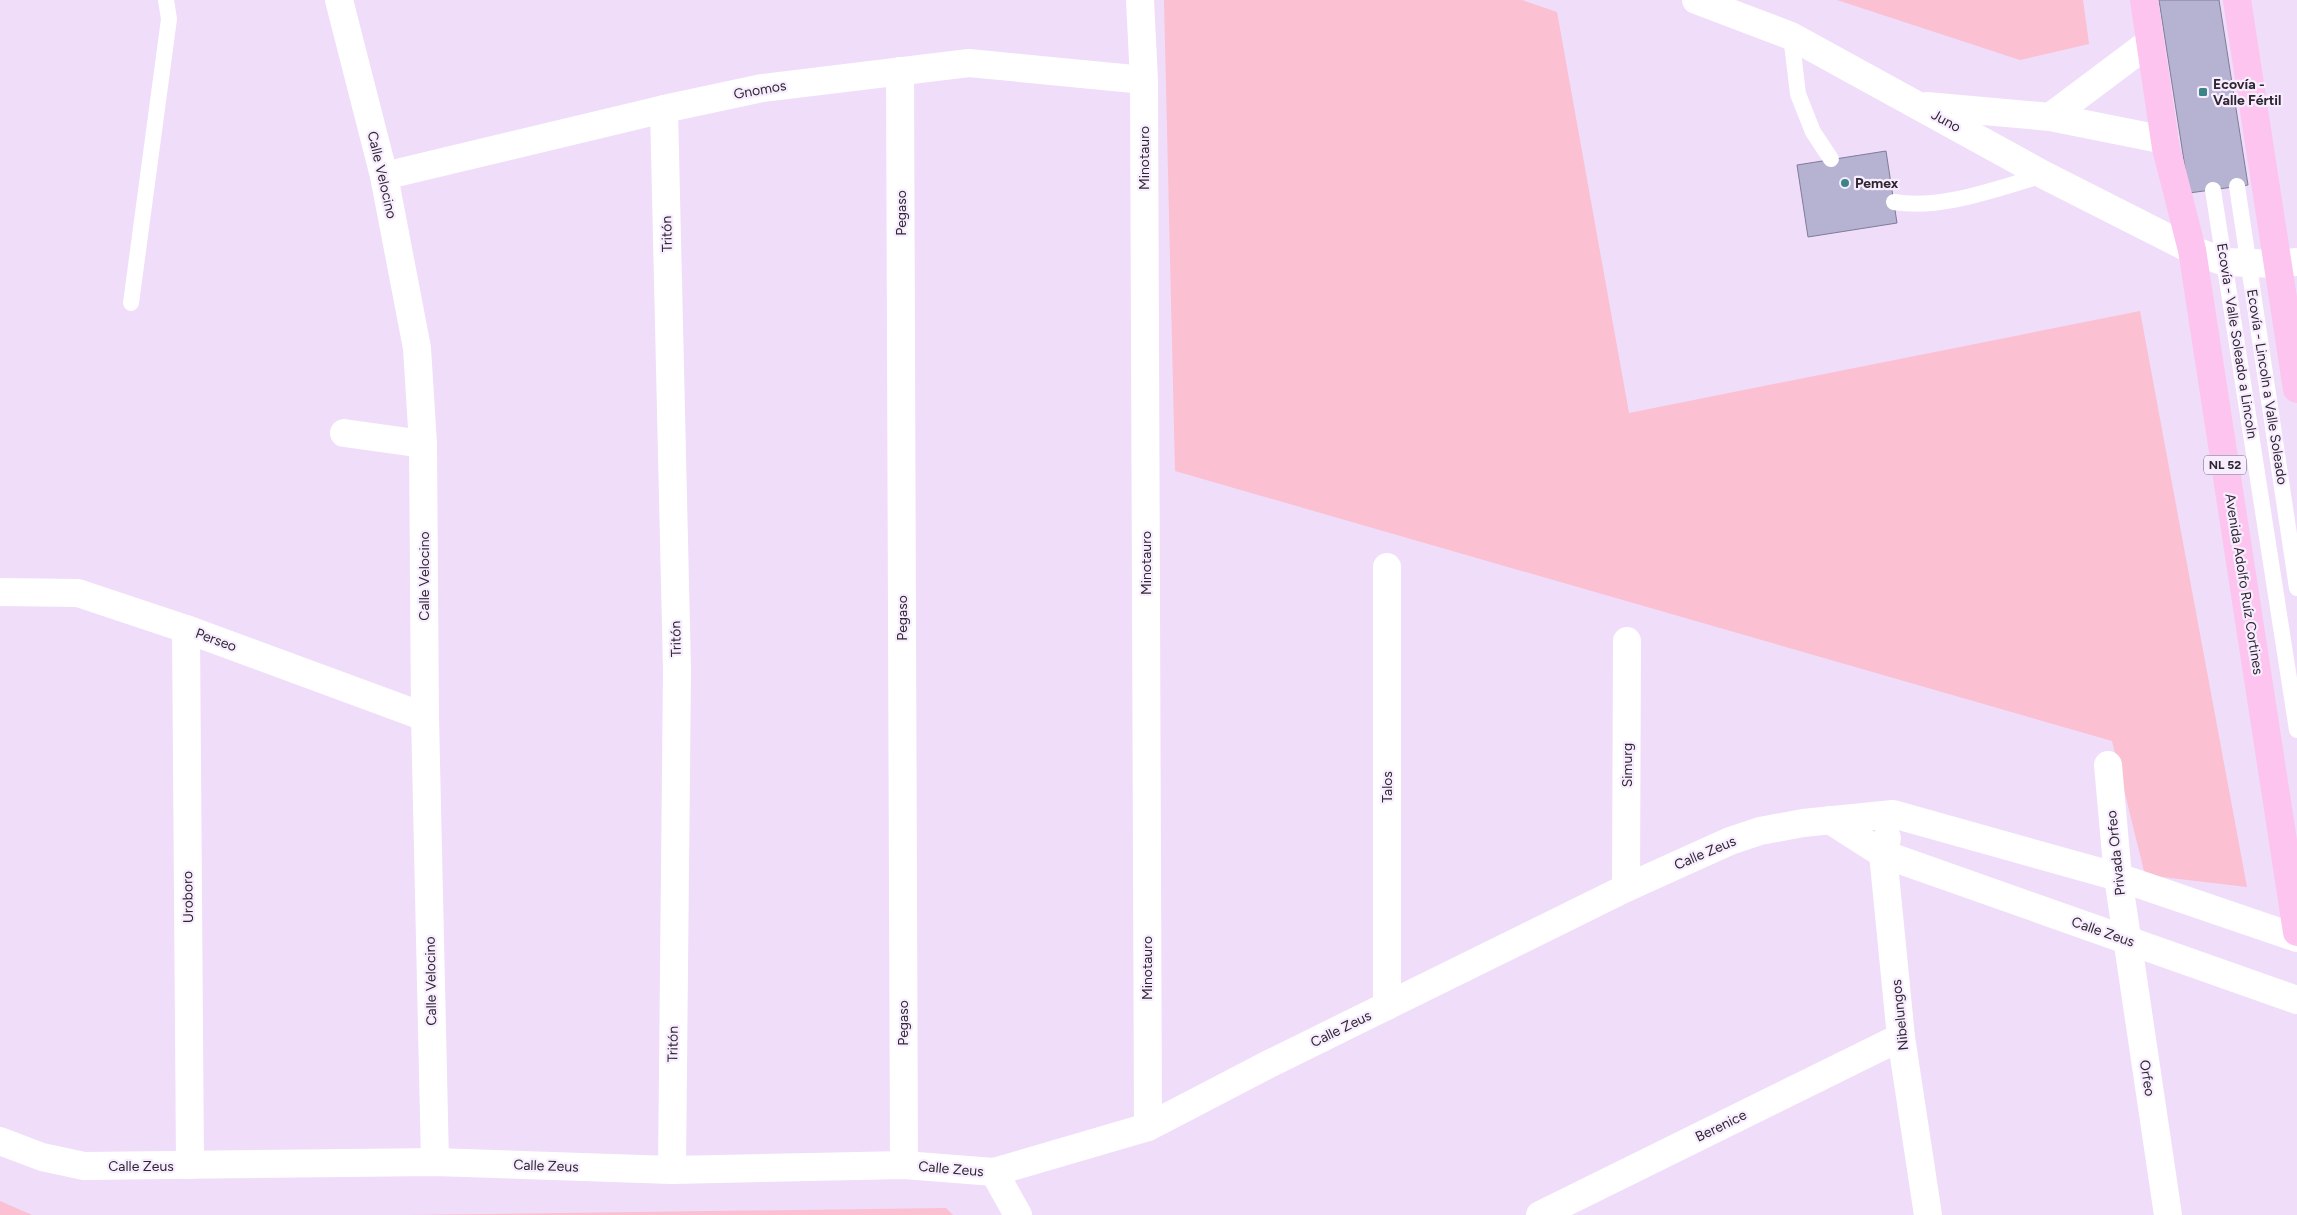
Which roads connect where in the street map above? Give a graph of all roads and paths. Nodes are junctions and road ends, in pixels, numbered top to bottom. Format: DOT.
graph roads {
  1 [pos="166,0"];
  2 [pos="339,0"];
  3 [pos="1140,0"];
  4 [pos="1696,0"];
  5 [pos="2144,0"];
  6 [pos="2237,0"];
  7 [pos="1792,36"];
  8 [pos="2150,42"];
  9 [pos="900,71"];
  10 [pos="1144,80"];
  11 [pos="1916,104"];
  12 [pos="664,109"];
  13 [pos="2050,117"];
  14 [pos="2165,140"];
  15 [pos="1831,159"];
  16 [pos="2044,174"];
  17 [pos="384,176"];
  18 [pos="2237,186"];
  19 [pos="2213,190"];
  20 [pos="1894,202"];
  21 [pos="2192,250"];
  22 [pos="2237,262"];
  23 [pos="2287,263"];
  24 [pos="131,303"];
  25 [pos="2297,388"];
  26 [pos="344,433"];
  27 [pos="423,444"];
  28 [pos="1387,567"];
  29 [pos="2297,588"];
  30 [pos="0,592"];
  31 [pos="186,629"];
  32 [pos="1627,641"];
  33 [pos="425,717"];
  34 [pos="2297,730"];
  35 [pos="2108,765"];
  36 [pos="1892,814"];
  37 [pos="1830,820"];
  38 [pos="1883,854"];
  39 [pos="2118,877"];
  40 [pos="1626,888"];
  41 [pos="2297,932"];
  42 [pos="2297,938"];
  43 [pos="2127,940"];
  44 [pos="2297,1000"];
  45 [pos="1387,1006"];
  46 [pos="1901,1037"];
  47 [pos="1148,1127"];
  48 [pos="0,1141"];
  49 [pos="435,1162"];
  50 [pos="904,1165"];
  51 [pos="190,1166"];
  52 [pos="672,1170"];
  53 [pos="994,1172"];
  54 [pos="1018,1215"];
  55 [pos="1540,1215"];
  56 [pos="1928,1215"];
  57 [pos="2168,1215"];
  1 -- 24 [label="lane"];
  2 -- 17 [label="street, Calle Velocino"];
  3 -- 10 [label="street, Minotauro"];
  4 -- 7 [label="street, Juno"];
  5 -- 8 [label="main road, Avenida Adolfo Ruíz Cortines / NL 52"];
  6 -- 23 [label="main road"];
  7 -- 11 [label="street, Juno"];
  7 -- 15 [label="lane"];
  8 -- 13 [label="street"];
  8 -- 14 [label="main road, Avenida Adolfo Ruíz Cortines / NL 52"];
  9 -- 10 [label="street, Gnomos"];
  9 -- 12 [label="street, Gnomos"];
  9 -- 50 [label="street, Pegaso"];
  10 -- 47 [label="street, Minotauro"];
  11 -- 13 [label="street"];
  11 -- 16 [label="street, Juno"];
  12 -- 17 [label="street, Gnomos"];
  12 -- 52 [label="street, Tritón"];
  13 -- 14 [label="street"];
  14 -- 21 [label="main road, Avenida Adolfo Ruíz Cortines / NL 52"];
  16 -- 20 [label="lane"];
  16 -- 21 [label="street, Juno"];
  17 -- 27 [label="street, Calle Velocino"];
  18 -- 22 [label="lane, Ecovía - Lincoln a Valle Soleado"];
  19 -- 22 [label="lane, Ecovía - Valle Soleado a Lincoln"];
  21 -- 22 [label="street, Juno"];
  21 -- 41 [label="main road, Avenida Adolfo Ruíz Cortines / NL 52"];
  22 -- 23 [label="street, Juno"];
  22 -- 29 [label="lane, Ecovía - Lincoln a Valle Soleado"];
  22 -- 34 [label="lane, Ecovía - Valle Soleado a Lincoln"];
  23 -- 25 [label="main road"];
  26 -- 27 [label="street"];
  27 -- 33 [label="street, Calle Velocino"];
  28 -- 45 [label="street, Talos"];
  30 -- 31 [label="street, Perseo"];
  31 -- 33 [label="street, Perseo"];
  31 -- 51 [label="street, Uroboro"];
  32 -- 40 [label="street, Simurg"];
  33 -- 49 [label="street, Calle Velocino"];
  35 -- 39 [label="street, Privada Orfeo"];
  36 -- 37 [label="street, Calle Zeus"];
  36 -- 38 [label="street, Nibelungos"];
  36 -- 39 [label="street, Calle Zeus"];
  37 -- 38 [label="street, Calle Zeus"];
  37 -- 40 [label="street, Calle Zeus"];
  38 -- 43 [label="street, Calle Zeus"];
  38 -- 46 [label="street, Nibelungos"];
  39 -- 42 [label="street, Calle Zeus"];
  39 -- 43 [label="street, Privada Orfeo"];
  40 -- 45 [label="street, Calle Zeus"];
  43 -- 44 [label="street, Calle Zeus"];
  43 -- 57 [label="street, Orfeo"];
  45 -- 47 [label="street, Calle Zeus"];
  46 -- 55 [label="street, Berenice"];
  46 -- 56 [label="street, Nibelungos"];
  47 -- 53 [label="street, Calle Zeus"];
  48 -- 51 [label="street, Calle Zeus"];
  49 -- 51 [label="street, Calle Zeus"];
  49 -- 52 [label="street, Calle Zeus"];
  50 -- 52 [label="street, Calle Zeus"];
  50 -- 53 [label="street, Calle Zeus"];
  53 -- 54 [label="street"];
}
